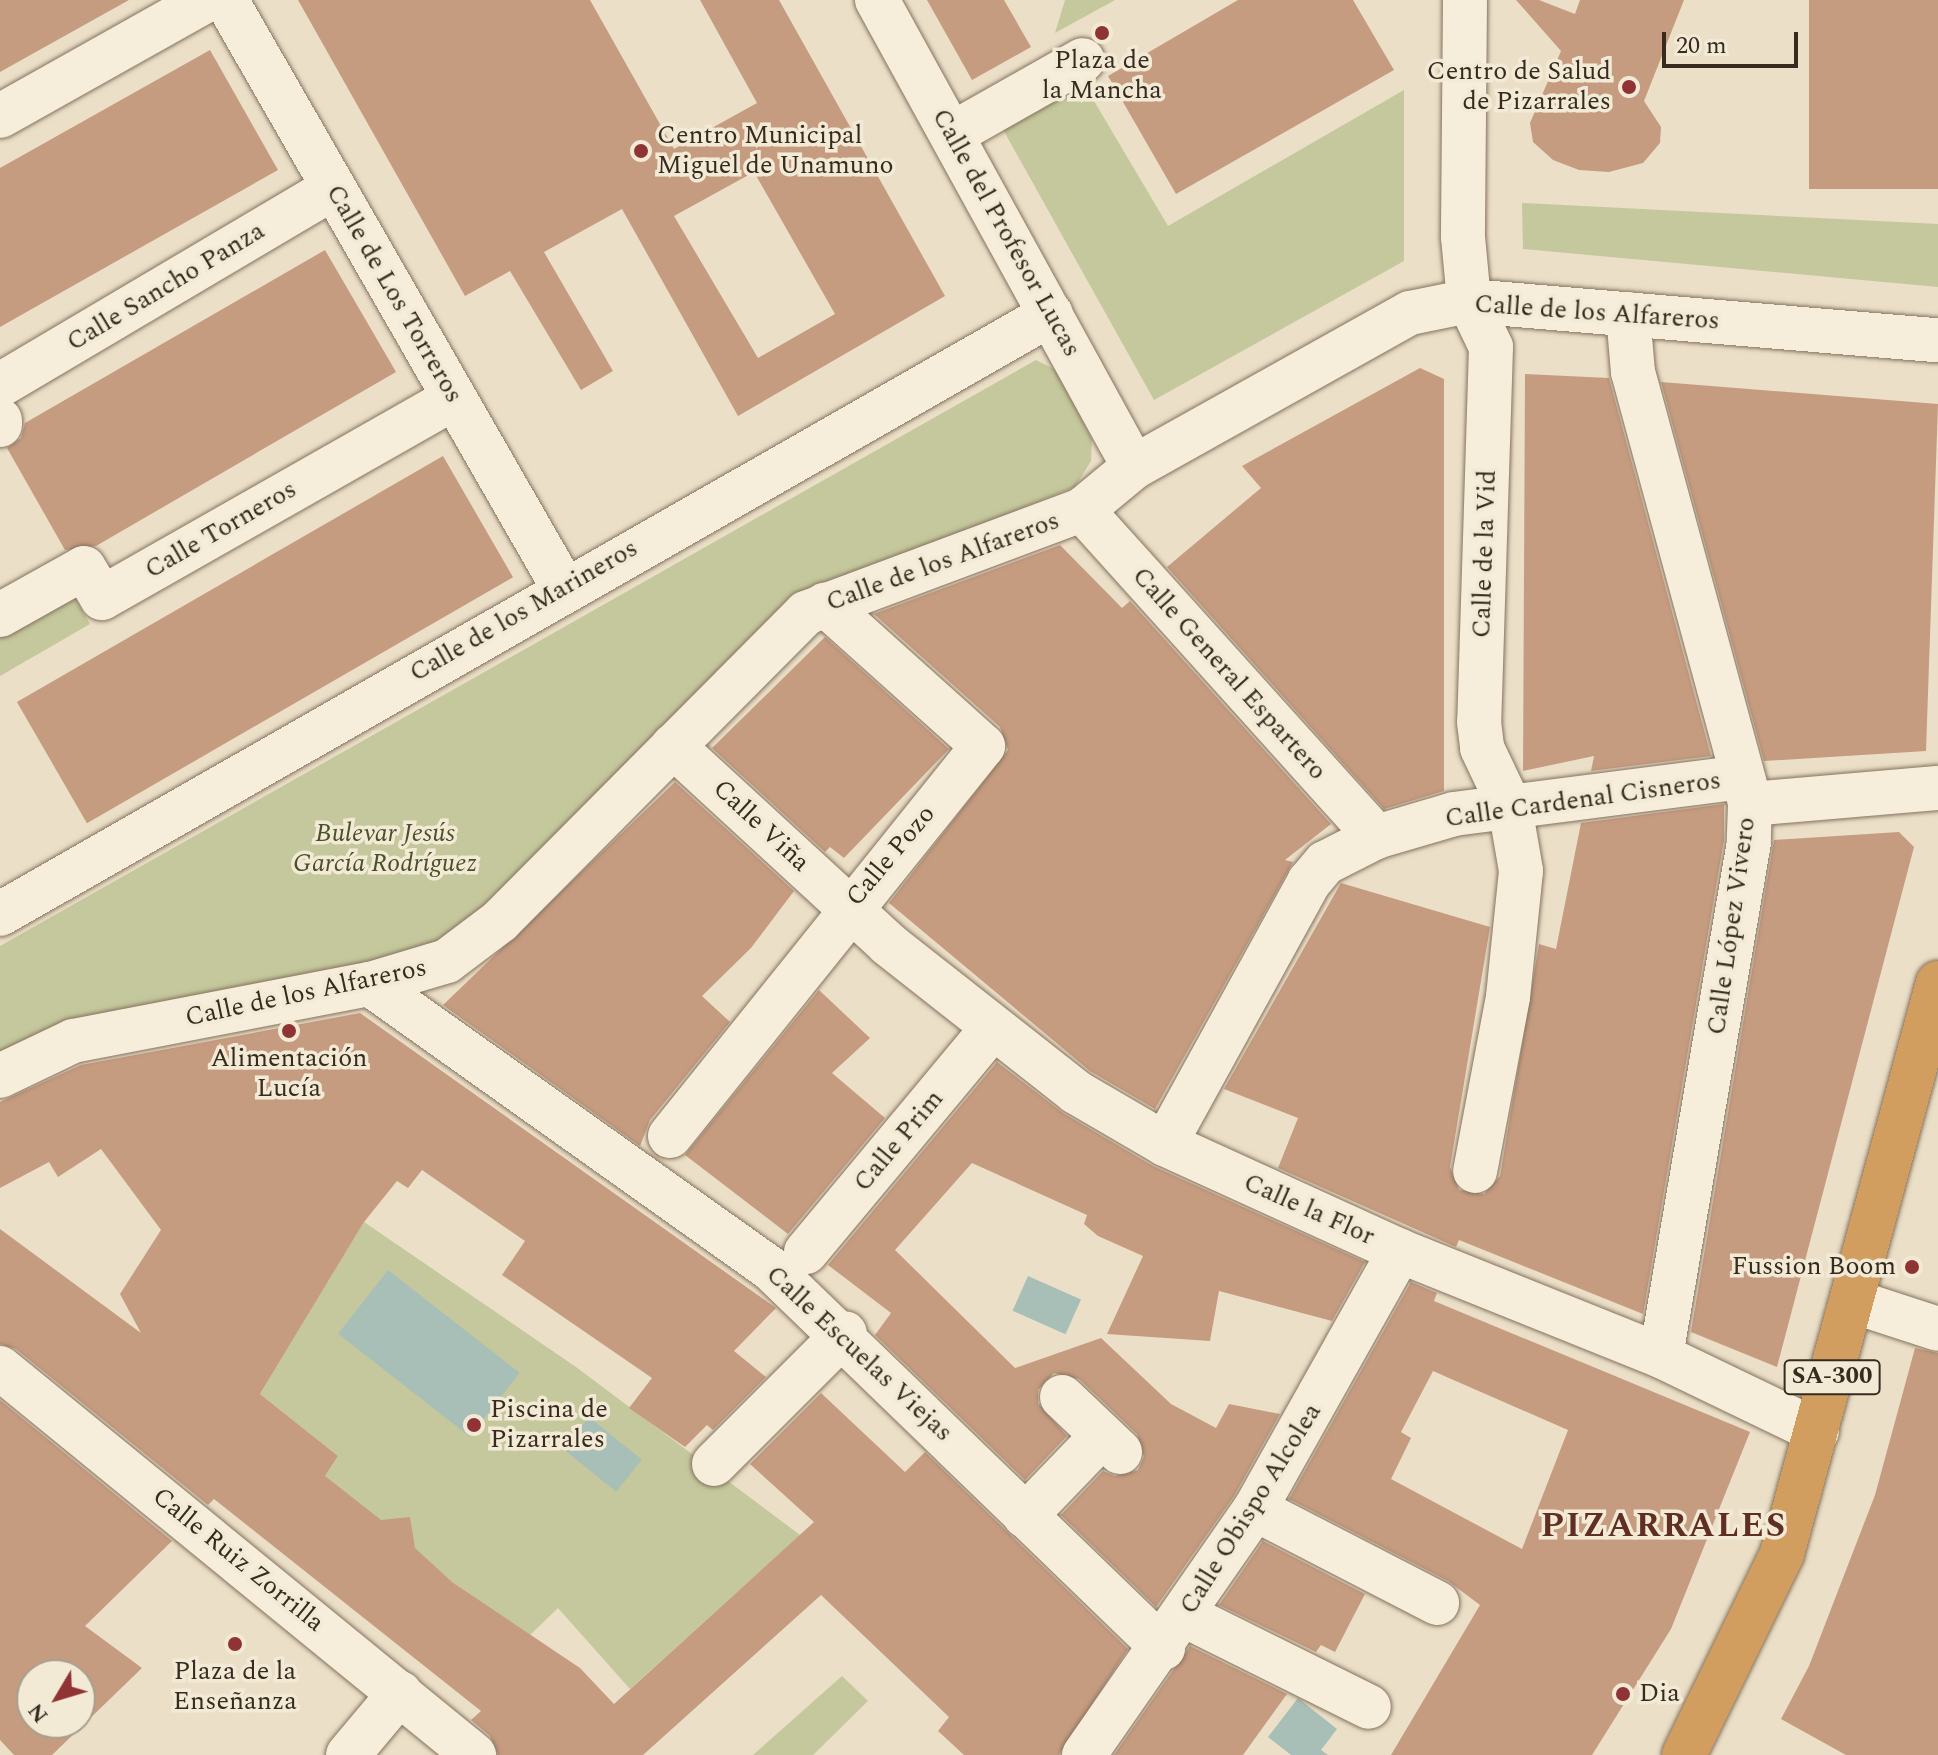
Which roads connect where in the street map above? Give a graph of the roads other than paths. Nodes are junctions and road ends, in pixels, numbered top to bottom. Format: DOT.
graph roads {
  1 [pos="207,0"];
  2 [pos="226,0"];
  3 [pos="877,0"];
  4 [pos="1465,0"];
  5 [pos="1083,60"];
  6 [pos="0,116"];
  7 [pos="952,134"];
  8 [pos="332,189"];
  9 [pos="1469,301"];
  10 [pos="1051,314"];
  11 [pos="1628,314"];
  12 [pos="1938,340"];
  13 [pos="0,385"];
  14 [pos="454,398"];
  15 [pos="1134,467"];
  16 [pos="1082,510"];
  17 [pos="563,587"];
  18 [pos="825,604"];
  19 [pos="0,615"];
  20 [pos="673,746"];
  21 [pos="1938,788"];
  22 [pos="1745,790"];
  23 [pos="1510,807"];
  24 [pos="1376,837"];
  25 [pos="848,907"];
  26 [pos="0,914"];
  27 [pos="1938,983"];
  28 [pos="370,984"];
  29 [pos="992,1029"];
  30 [pos="0,1076"];
  31 [pos="670,1136"];
  32 [pos="1165,1144"];
  33 [pos="1475,1171"];
  34 [pos="1400,1251"];
  35 [pos="806,1252"];
  36 [pos="1852,1301"];
  37 [pos="1938,1329"];
  38 [pos="845,1333"];
  39 [pos="1661,1356"];
  40 [pos="0,1368"];
  41 [pos="1062,1397"];
  42 [pos="1817,1431"];
  43 [pos="714,1464"];
  44 [pos="1255,1509"];
  45 [pos="1025,1516"];
  46 [pos="1437,1603"];
  47 [pos="1174,1632"];
  48 [pos="400,1693"];
  49 [pos="1369,1707"];
  50 [pos="348,1755"];
  51 [pos="474,1755"];
  52 [pos="1084,1755"];
  53 [pos="1684,1755"];
  1 -- 6 [label="street"];
  2 -- 8 [label="street, Calle de Los Torreros"];
  3 -- 7 [label="street, Calle del Profesor Lucas"];
  4 -- 9 [label="street"];
  5 -- 7 [label="street"];
  7 -- 10 [label="street, Calle del Profesor Lucas"];
  8 -- 13 [label="street, Calle Sancho Panza"];
  8 -- 14 [label="street, Calle de Los Torreros"];
  9 -- 11 [label="street, Calle de los Alfareros"];
  9 -- 15 [label="street, Calle de los Alfareros"];
  9 -- 23 [label="street, Calle de la Vid"];
  10 -- 15 [label="street, Calle del Profesor Lucas"];
  10 -- 17 [label="street, Calle de los Marineros"];
  11 -- 12 [label="street, Calle de los Alfareros"];
  11 -- 22 [label="street, Calle López Vivero"];
  14 -- 17 [label="street, Calle de Los Torreros"];
  14 -- 19 [label="street, Calle Torneros"];
  15 -- 16 [label="street, Calle de los Alfareros"];
  16 -- 18 [label="street, Calle de los Alfareros"];
  16 -- 24 [label="street, Calle General Espartero"];
  17 -- 26 [label="street, Calle de los Marineros"];
  18 -- 20 [label="street, Calle de los Alfareros"];
  18 -- 25 [label="street, Calle Pozo"];
  20 -- 25 [label="street, Calle Viña"];
  20 -- 28 [label="street, Calle de los Alfareros"];
  21 -- 22 [label="street, Calle Cardenal Cisneros"];
  22 -- 23 [label="street, Calle Cardenal Cisneros"];
  22 -- 39 [label="street, Calle López Vivero"];
  23 -- 24 [label="street, Calle Cardenal Cisneros"];
  23 -- 33 [label="street, Calle de la Vid"];
  24 -- 32 [label="street, Calle Cardenal Cisneros"];
  25 -- 29 [label="street, Calle la Flor"];
  25 -- 31 [label="street, Calle Pozo"];
  27 -- 36 [label="highway, SA-300"];
  28 -- 30 [label="street, Calle de los Alfareros"];
  28 -- 38 [label="street, Calle Escuelas Viejas"];
  29 -- 32 [label="street, Calle la Flor"];
  29 -- 35 [label="street, Calle Prim"];
  32 -- 34 [label="street, Calle la Flor"];
  34 -- 39 [label="street, Calle la Flor"];
  34 -- 44 [label="street, Calle Obispo Alcolea"];
  36 -- 37 [label="street"];
  36 -- 42 [label="highway, SA-300"];
  38 -- 43 [label="street"];
  38 -- 45 [label="street, Calle Escuelas Viejas"];
  39 -- 42 [label="street, Calle la Flor"];
  40 -- 48 [label="street, Calle Ruiz Zorrilla"];
  41 -- 45 [label="street"];
  42 -- 53 [label="highway, SA-300"];
  44 -- 46 [label="street"];
  44 -- 47 [label="street, Calle Obispo Alcolea"];
  45 -- 47 [label="street, Calle Escuelas Viejas"];
  47 -- 49 [label="street, Calle Escuelas Viejas"];
  47 -- 52 [label="street, Calle Obispo Alcolea"];
  48 -- 50 [label="street"];
  48 -- 51 [label="street, Calle Ruiz Zorrilla"];
}
